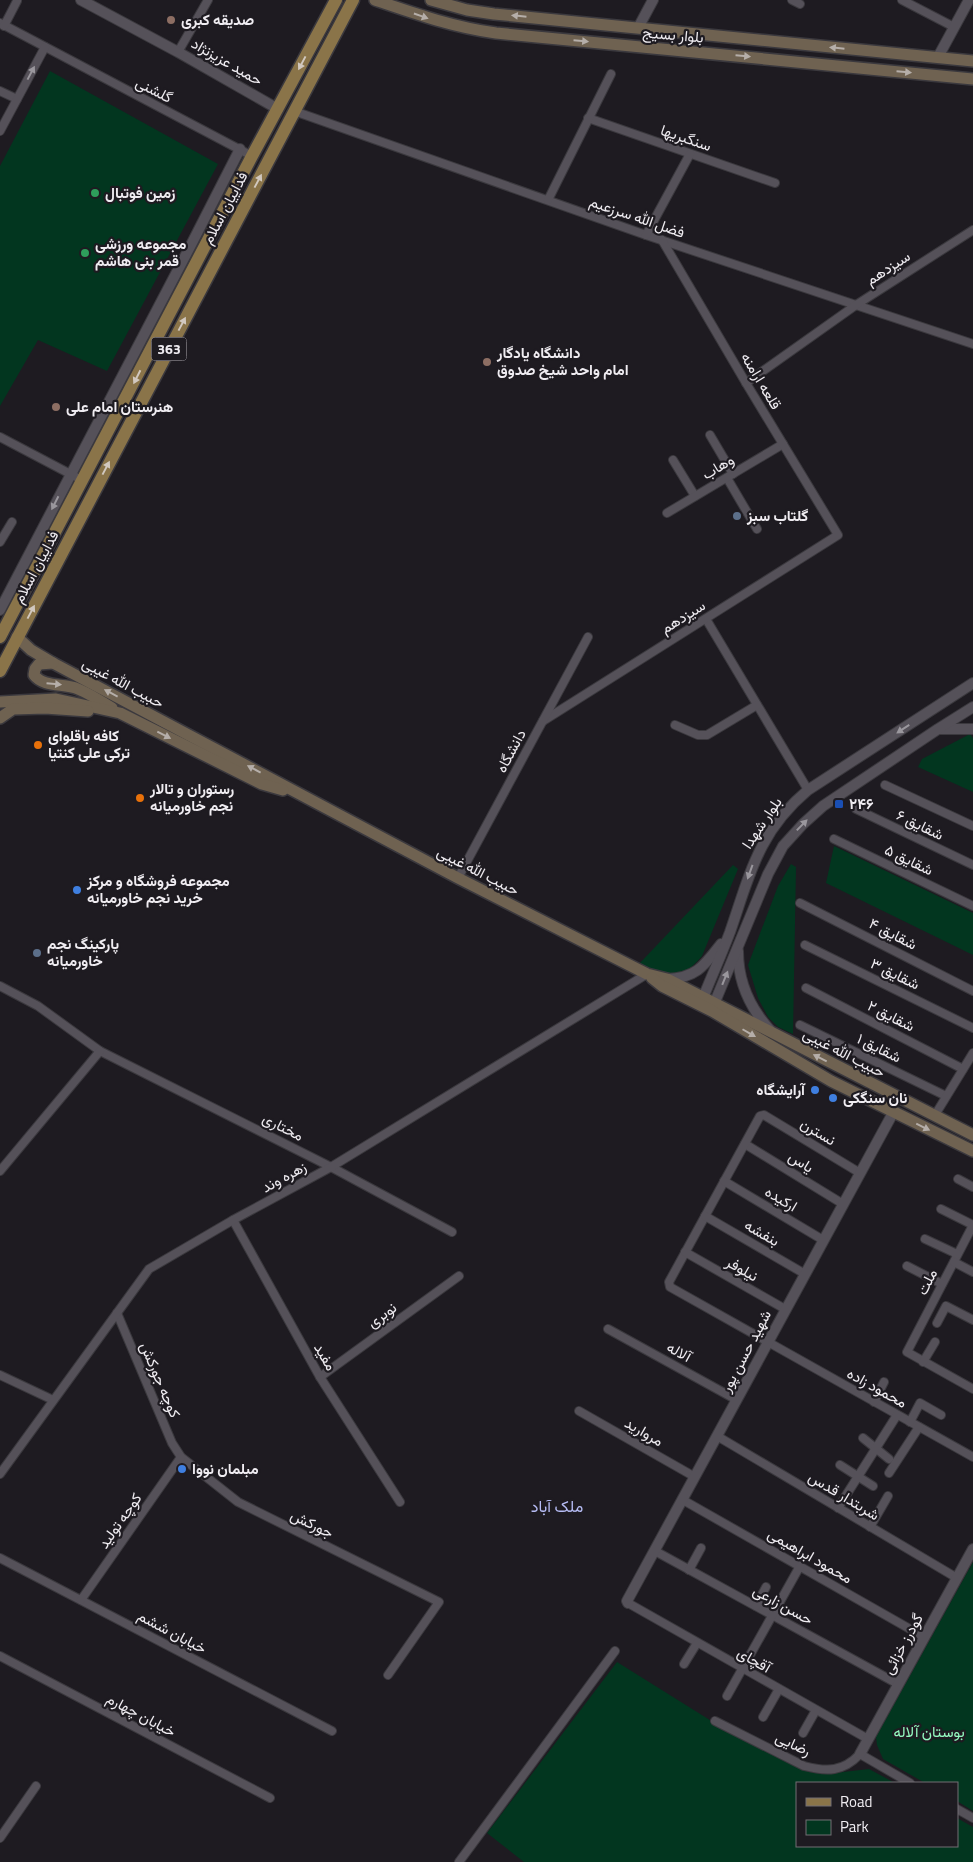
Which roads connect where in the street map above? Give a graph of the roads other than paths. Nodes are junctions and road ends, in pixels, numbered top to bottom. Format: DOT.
graph roads {
  1 [pos="81,0"];
  2 [pos="208,0"];
  3 [pos="336,0"];
  4 [pos="353,0"];
  5 [pos="375,0"];
  6 [pos="431,0"];
  7 [pos="652,0"];
  8 [pos="792,0"];
  9 [pos="902,0"];
  10 [pos="969,0"];
  11 [pos="17,1"];
  12 [pos="800,4"];
  13 [pos="2,24"];
  14 [pos="954,27"];
  15 [pos="638,28"];
  16 [pos="45,47"];
  17 [pos="178,52"];
  18 [pos="938,58"];
  19 [pos="973,61"];
  20 [pos="611,74"];
  21 [pos="937,75"];
  22 [pos="973,79"];
  23 [pos="0,91"];
  24 [pos="17,99"];
  25 [pos="278,109"];
  26 [pos="294,111"];
  27 [pos="588,118"];
  28 [pos="0,130"];
  29 [pos="240,149"];
  30 [pos="690,154"];
  31 [pos="252,156"];
  32 [pos="775,183"];
  33 [pos="548,200"];
  34 [pos="973,230"];
  35 [pos="646,234"];
  36 [pos="662,240"];
  37 [pos="856,305"];
  38 [pos="973,344"];
  39 [pos="746,383"];
  40 [pos="710,435"];
  41 [pos="0,437"];
  42 [pos="783,444"];
  43 [pos="673,460"];
  44 [pos="70,474"];
  45 [pos="730,476"];
  46 [pos="83,480"];
  47 [pos="695,496"];
  48 [pos="667,513"];
  49 [pos="12,522"];
  50 [pos="757,529"];
  51 [pos="838,535"];
  52 [pos="0,542"];
  53 [pos="0,610"];
  54 [pos="706,619"];
  55 [pos="0,637"];
  56 [pos="18,637"];
  57 [pos="588,638"];
  58 [pos="53,663"];
  59 [pos="0,671"];
  60 [pos="973,683"];
  61 [pos="0,702"];
  62 [pos="757,705"];
  63 [pos="973,707"];
  64 [pos="120,713"];
  65 [pos="928,713"];
  66 [pos="0,718"];
  67 [pos="543,721"];
  68 [pos="675,725"];
  69 [pos="938,729"];
  70 [pos="973,729"];
  71 [pos="885,785"];
  72 [pos="808,790"];
  73 [pos="297,792"];
  74 [pos="856,809"];
  75 [pos="973,826"];
  76 [pos="834,839"];
  77 [pos="973,865"];
  78 [pos="458,878"];
  79 [pos="800,903"];
  80 [pos="973,906"];
  81 [pos="729,933"];
  82 [pos="739,945"];
  83 [pos="804,945"];
  84 [pos="647,974"];
  85 [pos="667,979"];
  86 [pos="0,986"];
  87 [pos="806,988"];
  88 [pos="973,990"];
  89 [pos="702,1002"];
  90 [pos="713,1007"];
  91 [pos="800,1025"];
  92 [pos="973,1028"];
  93 [pos="774,1034"];
  94 [pos="100,1051"];
  95 [pos="973,1053"];
  96 [pos="838,1067"];
  97 [pos="963,1069"];
  98 [pos="831,1081"];
  99 [pos="946,1096"];
  100 [pos="893,1113"];
  101 [pos="935,1115"];
  102 [pos="973,1135"];
  103 [pos="745,1144"];
  104 [pos="973,1152"];
  105 [pos="331,1167"];
  106 [pos="0,1171"];
  107 [pos="860,1173"];
  108 [pos="958,1179"];
  109 [pos="724,1181"];
  110 [pos="973,1187"];
  111 [pos="843,1204"];
  112 [pos="941,1209"];
  113 [pos="705,1216"];
  114 [pos="233,1220"];
  115 [pos="973,1225"];
  116 [pos="452,1232"];
  117 [pos="925,1239"];
  118 [pos="823,1240"];
  119 [pos="969,1241"];
  120 [pos="686,1252"];
  121 [pos="955,1258"];
  122 [pos="907,1266"];
  123 [pos="973,1272"];
  124 [pos="805,1274"];
  125 [pos="460,1276"];
  126 [pos="942,1284"];
  127 [pos="786,1309"];
  128 [pos="117,1313"];
  129 [pos="973,1320"];
  130 [pos="937,1323"];
  131 [pos="608,1329"];
  132 [pos="934,1342"];
  133 [pos="769,1343"];
  134 [pos="923,1362"];
  135 [pos="0,1375"];
  136 [pos="320,1377"];
  137 [pos="884,1382"];
  138 [pos="973,1389"];
  139 [pos="53,1400"];
  140 [pos="737,1400"];
  141 [pos="874,1402"];
  142 [pos="579,1411"];
  143 [pos="897,1415"];
  144 [pos="941,1415"];
  145 [pos="910,1422"];
  146 [pos="919,1427"];
  147 [pos="717,1436"];
  148 [pos="863,1438"];
  149 [pos="876,1449"];
  150 [pos="181,1457"];
  151 [pos="973,1458"];
  152 [pos="889,1459"];
  153 [pos="840,1465"];
  154 [pos="889,1473"];
  155 [pos="0,1474"];
  156 [pos="695,1477"];
  157 [pos="859,1477"];
  158 [pos="873,1486"];
  159 [pos="888,1496"];
  160 [pos="683,1500"];
  161 [pos="400,1502"];
  162 [pos="838,1508"];
  163 [pos="870,1527"];
  164 [pos="701,1548"];
  165 [pos="973,1549"];
  166 [pos="656,1552"];
  167 [pos="0,1558"];
  168 [pos="800,1566"];
  169 [pos="689,1570"];
  170 [pos="957,1578"];
  171 [pos="766,1587"];
  172 [pos="81,1600"];
  173 [pos="628,1603"];
  174 [pos="756,1606"];
  175 [pos="773,1615"];
  176 [pos="924,1637"];
  177 [pos="697,1643"];
  178 [pos="615,1651"];
  179 [pos="0,1656"];
  180 [pos="684,1664"];
  181 [pos="743,1669"];
  182 [pos="388,1675"];
  183 [pos="898,1684"];
  184 [pos="779,1689"];
  185 [pos="727,1696"];
  186 [pos="816,1710"];
  187 [pos="763,1717"];
  188 [pos="715,1721"];
  189 [pos="332,1731"];
  190 [pos="803,1733"];
  191 [pos="868,1740"];
  192 [pos="860,1754"];
  193 [pos="908,1782"];
  194 [pos="36,1786"];
  195 [pos="270,1798"];
  196 [pos="958,1810"];
  197 [pos="973,1818"];
  198 [pos="0,1838"];
  199 [pos="460,1862"];
  1 -- 17 [label="street, حمید عزیزنژاد"];
  2 -- 17 [label="street"];
  3 -- 25 [label="main road, فداییان اسلام / 363, one-way"];
  4 -- 26 [label="main road, فداییان اسلام / 363"];
  5 -- 21 [label="main road, بلوار بسیج, one-way"];
  15 -- 6 [label="main road, بلوار بسیج, one-way"];
  7 -- 15 [label="street"];
  8 -- 12 [label="street"];
  9 -- 14 [label="street"];
  10 -- 14 [label="street"];
  11 -- 13 [label="street"];
  13 -- 16 [label="street, گلشنی"];
  14 -- 18 [label="street"];
  18 -- 15 [label="main road, بلوار بسیج, one-way"];
  24 -- 16 [label="street, one-way"];
  16 -- 29 [label="street, گلشنی"];
  17 -- 25 [label="street, حمید عزیزنژاد"];
  18 -- 19 [label="main road, بلوار بسیج"];
  18 -- 21 [label="main road"];
  20 -- 27 [label="street"];
  21 -- 22 [label="main road, بلوار بسیج"];
  23 -- 24 [label="street"];
  24 -- 28 [label="street"];
  25 -- 31 [label="main road, فداییان اسلام / 363"];
  26 -- 33 [label="street, فضل الله سرزعیم"];
  56 -- 26 [label="main road, فداییان اسلام / 363, one-way"];
  27 -- 30 [label="street, سنگبریها"];
  27 -- 33 [label="street"];
  29 -- 31 [label="street, گلشنی"];
  29 -- 44 [label="street"];
  30 -- 32 [label="street, سنگبریها"];
  30 -- 35 [label="street"];
  31 -- 46 [label="main road, فداییان اسلام / 363, one-way"];
  33 -- 35 [label="street, فضل الله سرزعیم"];
  34 -- 37 [label="street, سیزدهم"];
  35 -- 36 [label="street, فضل الله سرزعیم"];
  36 -- 37 [label="street, فضل الله سرزعیم"];
  36 -- 39 [label="street, قلعه ارامنه"];
  37 -- 38 [label="street, فضل الله سرزعیم"];
  37 -- 39 [label="street, سیزدهم"];
  39 -- 42 [label="street, قلعه ارامنه"];
  40 -- 45 [label="street"];
  41 -- 44 [label="street"];
  42 -- 45 [label="street, وهاب"];
  42 -- 51 [label="street, قلعه ارامنه"];
  43 -- 47 [label="street"];
  44 -- 46 [label="street"];
  44 -- 53 [label="street, one-way"];
  45 -- 47 [label="street, وهاب"];
  45 -- 50 [label="street"];
  46 -- 55 [label="main road, فداییان اسلام / 363"];
  47 -- 48 [label="street, وهاب"];
  49 -- 52 [label="street"];
  51 -- 54 [label="street, سیزدهم"];
  54 -- 62 [label="street"];
  54 -- 67 [label="street, سیزدهم"];
  56 -- 58 [label="main road, حبیب الله غیبی"];
  56 -- 59 [label="main road, فداییان اسلام / 363"];
  57 -- 67 [label="street, دانشگاه"];
  58 -- 64 [label="main road, one-way"];
  73 -- 58 [label="main road, حبیب الله غیبی, one-way"];
  60 -- 65 [label="street, بلوار شهدا"];
  61 -- 64 [label="main road, حبیب الله غیبی"];
  62 -- 68 [label="street"];
  62 -- 72 [label="street"];
  63 -- 69 [label="street, بلوار شهدا"];
  64 -- 66 [label="main road"];
  64 -- 73 [label="main road, حبیب الله غیبی, one-way"];
  65 -- 69 [label="street"];
  65 -- 72 [label="street, بلوار شهدا, one-way"];
  67 -- 78 [label="street, دانشگاه"];
  69 -- 70 [label="street"];
  82 -- 69 [label="street, بلوار شهدا, one-way"];
  71 -- 75 [label="street"];
  72 -- 81 [label="street, بلوار شهدا, one-way"];
  73 -- 78 [label="main road, حبیب الله غیبی"];
  74 -- 77 [label="street, شقایق ۶"];
  76 -- 80 [label="street, شقایق ۵"];
  78 -- 84 [label="main road, حبیب الله غیبی"];
  79 -- 88 [label="street, شقایق ۴"];
  81 -- 85 [label="street"];
  81 -- 89 [label="street, بلوار شهدا"];
  90 -- 82 [label="street, بلوار شهدا, one-way"];
  82 -- 93 [label="street"];
  83 -- 92 [label="street, شقایق ۳"];
  84 -- 85 [label="main road, حبیب الله غیبی"];
  84 -- 89 [label="main road, حبیب الله غیبی"];
  84 -- 105 [label="street, زهره وند"];
  85 -- 89 [label="main road, حبیب الله غیبی"];
  86 -- 94 [label="street, مختاری"];
  87 -- 97 [label="street, شقایق ۲"];
  89 -- 90 [label="main road, حبیب الله غیبی"];
  90 -- 93 [label="main road, حبیب الله غیبی"];
  90 -- 98 [label="main road, حبیب الله غیبی, one-way"];
  91 -- 99 [label="street, شقایق ۱"];
  96 -- 93 [label="main road, حبیب الله غیبی, one-way"];
  94 -- 105 [label="street, مختاری"];
  94 -- 106 [label="street"];
  95 -- 97 [label="street"];
  96 -- 98 [label="main road"];
  96 -- 101 [label="main road, حبیب الله غیبی"];
  97 -- 99 [label="street"];
  98 -- 100 [label="main road, حبیب الله غیبی"];
  99 -- 101 [label="street"];
  100 -- 104 [label="main road, حبیب الله غیبی, one-way"];
  100 -- 107 [label="street, شهید حسن پور"];
  101 -- 102 [label="main road, حبیب الله غیبی"];
  103 -- 107 [label="street, نسترن"];
  103 -- 109 [label="street"];
  103 -- 111 [label="street, یاس"];
  105 -- 114 [label="street, زهره وند"];
  105 -- 116 [label="street, مختاری"];
  107 -- 111 [label="street, شهید حسن پور"];
  108 -- 110 [label="street"];
  109 -- 113 [label="street"];
  109 -- 118 [label="street, ارکیده"];
  111 -- 118 [label="street, شهید حسن پور"];
  112 -- 115 [label="street"];
  113 -- 120 [label="street"];
  113 -- 124 [label="street, بنفشه"];
  114 -- 128 [label="street, زهره وند"];
  114 -- 136 [label="street, مفید"];
  115 -- 119 [label="street, ملت"];
  117 -- 121 [label="street"];
  118 -- 124 [label="street, شهید حسن پور"];
  119 -- 121 [label="street, ملت"];
  120 -- 127 [label="street, نیلوفر"];
  120 -- 133 [label="street, محمود زاده"];
  121 -- 123 [label="street"];
  121 -- 126 [label="street, ملت"];
  122 -- 126 [label="street"];
  124 -- 127 [label="street, شهید حسن پور"];
  125 -- 136 [label="street, نوبری"];
  126 -- 134 [label="street, ملت"];
  127 -- 133 [label="street, شهید حسن پور"];
  128 -- 139 [label="street, زهره وند"];
  128 -- 150 [label="street, کوچه جورکش"];
  129 -- 130 [label="street"];
  131 -- 140 [label="street, آلاله"];
  132 -- 134 [label="street"];
  133 -- 140 [label="street, شهید حسن پور"];
  133 -- 141 [label="street, محمود زاده"];
  134 -- 138 [label="street"];
  135 -- 139 [label="street"];
  136 -- 161 [label="street, مفید"];
  137 -- 141 [label="street"];
  139 -- 155 [label="street, زهره وند"];
  140 -- 147 [label="street, شهید حسن پور"];
  141 -- 143 [label="street, محمود زاده"];
  142 -- 156 [label="street, مروارید"];
  143 -- 145 [label="street, محمود زاده"];
  143 -- 149 [label="street"];
  144 -- 145 [label="street"];
  145 -- 146 [label="street, محمود زاده"];
  146 -- 151 [label="street, محمود زاده"];
  146 -- 154 [label="street"];
  147 -- 156 [label="street, شهید حسن پور"];
  147 -- 162 [label="street, شربتدار قدس"];
  148 -- 149 [label="street"];
  149 -- 152 [label="street"];
  149 -- 157 [label="street"];
  150 -- 172 [label="street, کوچه تولید"];
  150 -- 182 [label="street, جورکش"];
  153 -- 157 [label="street"];
  156 -- 160 [label="street, شهید حسن پور"];
  157 -- 158 [label="street"];
  157 -- 162 [label="street"];
  159 -- 163 [label="street"];
  160 -- 166 [label="street, شهید حسن پور"];
  160 -- 168 [label="street, محمود ابراهیمی"];
  162 -- 163 [label="street, شربتدار قدس"];
  163 -- 170 [label="street, شربتدار قدس"];
  164 -- 169 [label="street"];
  165 -- 170 [label="street, گودرز خزائی"];
  166 -- 169 [label="street, حسن زارعی"];
  166 -- 173 [label="street, شهید حسن پور"];
  167 -- 172 [label="street, خیابان ششم"];
  168 -- 175 [label="street"];
  168 -- 176 [label="street, محمود ابراهیمی"];
  169 -- 174 [label="street, حسن زارعی"];
  170 -- 176 [label="street, گودرز خزائی"];
  171 -- 174 [label="street"];
  172 -- 189 [label="street, خیابان ششم"];
  173 -- 177 [label="street, آقچای"];
  174 -- 175 [label="street, حسن زارعی"];
  175 -- 181 [label="street"];
  175 -- 183 [label="street, حسن زارعی"];
  176 -- 183 [label="street, گودرز خزائی"];
  177 -- 180 [label="street"];
  177 -- 181 [label="street, آقچای"];
  178 -- 199 [label="street"];
  179 -- 195 [label="street, خیابان چهارم"];
  181 -- 184 [label="street, آقچای"];
  181 -- 185 [label="street"];
  183 -- 191 [label="street, گودرز خزائی"];
  184 -- 186 [label="street, آقچای"];
  184 -- 187 [label="street"];
  186 -- 190 [label="street"];
  186 -- 191 [label="street, آقچای"];
  188 -- 192 [label="street, رضایی"];
  191 -- 192 [label="street, گودرز خزائی"];
  192 -- 193 [label="street"];
  194 -- 198 [label="street"];
  196 -- 197 [label="street"];
}
